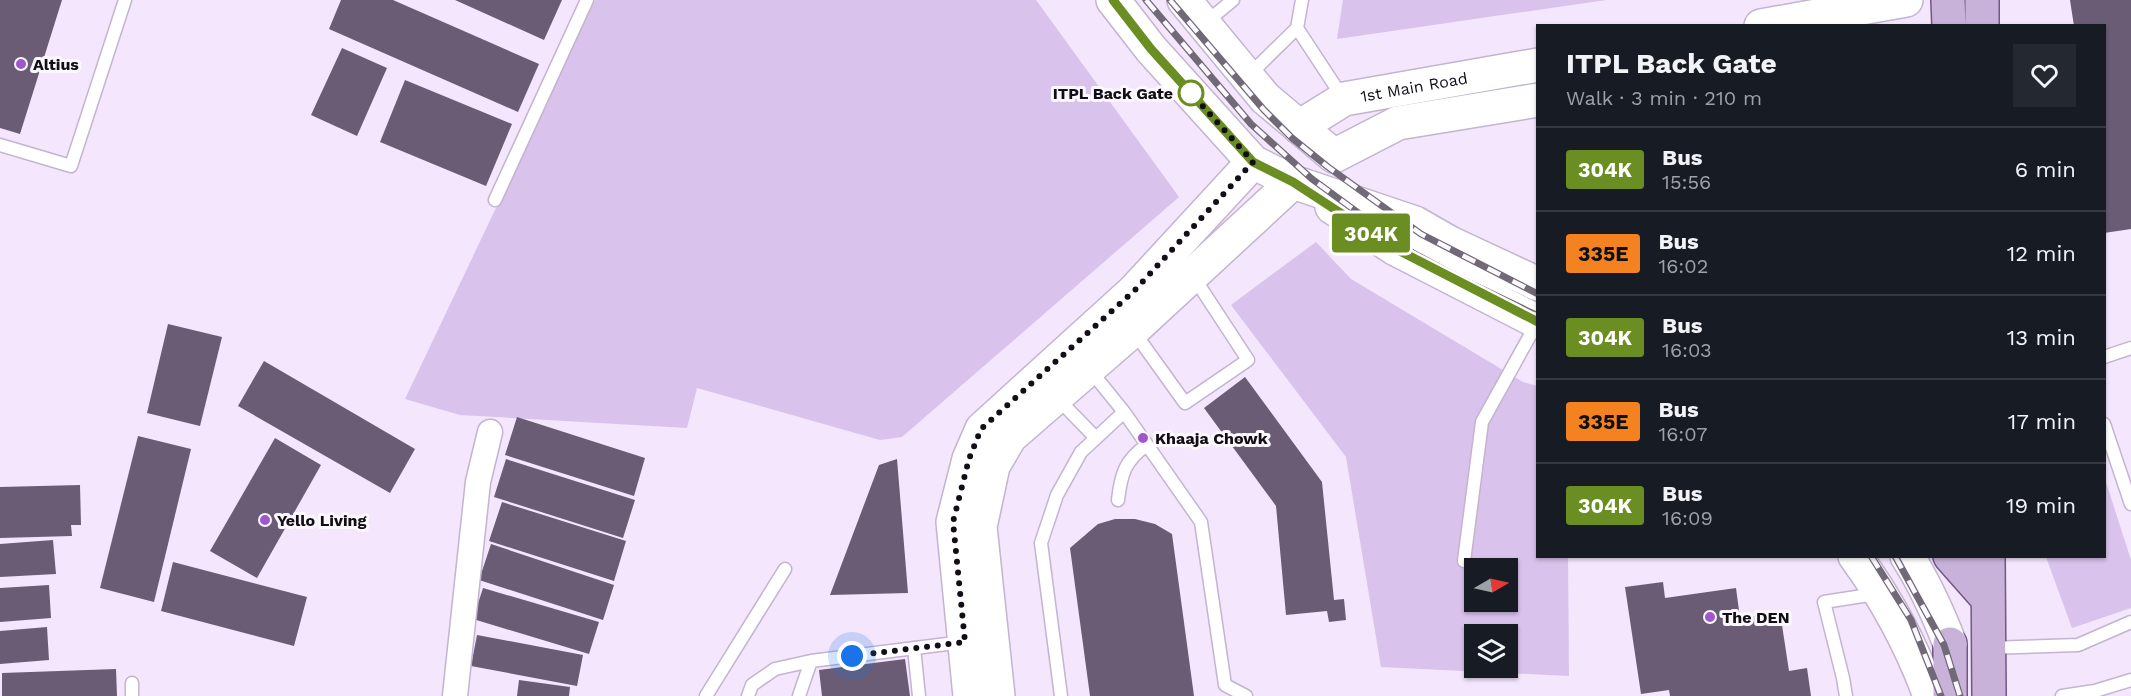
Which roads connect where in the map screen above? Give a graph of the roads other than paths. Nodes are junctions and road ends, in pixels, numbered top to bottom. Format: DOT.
graph roads {
  1 [pos="125,0"];
  2 [pos="587,0"];
  3 [pos="1113,0"];
  4 [pos="1233,0"];
  5 [pos="1302,0"];
  6 [pos="1906,0"];
  7 [pos="1948,0"];
  8 [pos="1982,0"];
  9 [pos="1841,6"];
  10 [pos="1194,12"];
  11 [pos="1769,24"];
  12 [pos="1949,24"];
  13 [pos="1982,24"];
  14 [pos="1297,28"];
  15 [pos="1536,65"];
  16 [pos="1246,78"];
  17 [pos="1344,99"];
  18 [pos="1536,100"];
  19 [pos="1299,128"];
  20 [pos="0,145"];
  21 [pos="1253,162"];
  22 [pos="1293,182"];
  23 [pos="495,200"];
  24 [pos="1192,275"];
  25 [pos="1536,283"];
  26 [pos="1536,321"];
  27 [pos="1536,324"];
  28 [pos="1133,330"];
  29 [pos="2131,348"];
  30 [pos="2106,356"];
  31 [pos="1089,369"];
  32 [pos="1046,387"];
  33 [pos="1124,412"];
  34 [pos="2106,430"];
  35 [pos="490,432"];
  36 [pos="1096,438"];
  37 [pos="1147,445"];
  38 [pos="1118,500"];
  39 [pos="2131,504"];
  40 [pos="1464,558"];
  41 [pos="1857,558"];
  42 [pos="1908,558"];
  43 [pos="1952,558"];
  44 [pos="1988,558"];
  45 [pos="785,568"];
  46 [pos="1879,589"];
  47 [pos="1988,599"];
  48 [pos="2131,622"];
  49 [pos="978,641"];
  50 [pos="914,648"];
  51 [pos="1988,648"];
  52 [pos="811,661"];
  53 [pos="2131,680"];
  54 [pos="132,683"];
  55 [pos="132,696"];
  56 [pos="455,696"];
  57 [pos="706,696"];
  58 [pos="748,696"];
  59 [pos="799,696"];
  60 [pos="919,696"];
  61 [pos="970,696"];
  62 [pos="998,696"];
  63 [pos="1061,696"];
  64 [pos="1246,696"];
  65 [pos="1845,696"];
  66 [pos="1930,696"];
  67 [pos="1950,696"];
  68 [pos="1989,696"];
  69 [pos="2062,696"];
  1 -- 20 [label="lane"];
  2 -- 23 [label="lane"];
  3 -- 21 [label="main road"];
  4 -- 10 [label="lane"];
  5 -- 14 [label="lane"];
  6 -- 9 [label="main road"];
  7 -- 12 [label="main road"];
  8 -- 13 [label="main road"];
  9 -- 11 [label="main road"];
  10 -- 16 [label="main road"];
  14 -- 16 [label="lane"];
  14 -- 17 [label="lane"];
  15 -- 17 [label="main road, 1st Main Road"];
  16 -- 19 [label="main road"];
  17 -- 19 [label="main road, 1st Main Road"];
  18 -- 19 [label="main road"];
  21 -- 22 [label="main road"];
  21 -- 32 [label="main road"];
  22 -- 24 [label="main road"];
  22 -- 25 [label="main road"];
  22 -- 26 [label="main road"];
  24 -- 28 [label="main road"];
  24 -- 28 [label="lane"];
  27 -- 40 [label="lane"];
  28 -- 31 [label="main road"];
  29 -- 30 [label="lane"];
  31 -- 32 [label="main road"];
  31 -- 33 [label="lane"];
  32 -- 36 [label="lane"];
  32 -- 49 [label="main road"];
  33 -- 36 [label="lane"];
  33 -- 37 [label="lane"];
  34 -- 39 [label="lane"];
  35 -- 56 [label="street"];
  36 -- 63 [label="lane"];
  37 -- 38 [label="lane"];
  37 -- 64 [label="lane"];
  41 -- 46 [label="main road"];
  42 -- 67 [label="main road"];
  43 -- 47 [label="main road"];
  44 -- 47 [label="main road"];
  45 -- 57 [label="lane"];
  46 -- 65 [label="lane"];
  46 -- 66 [label="main road"];
  47 -- 51 [label="main road"];
  48 -- 51 [label="lane"];
  49 -- 50 [label="lane"];
  49 -- 61 [label="main road"];
  49 -- 62 [label="main road"];
  50 -- 52 [label="lane"];
  50 -- 60 [label="lane"];
  51 -- 68 [label="main road"];
  52 -- 58 [label="lane"];
  52 -- 59 [label="lane"];
  53 -- 69 [label="lane"];
  54 -- 55 [label="lane"];
}
